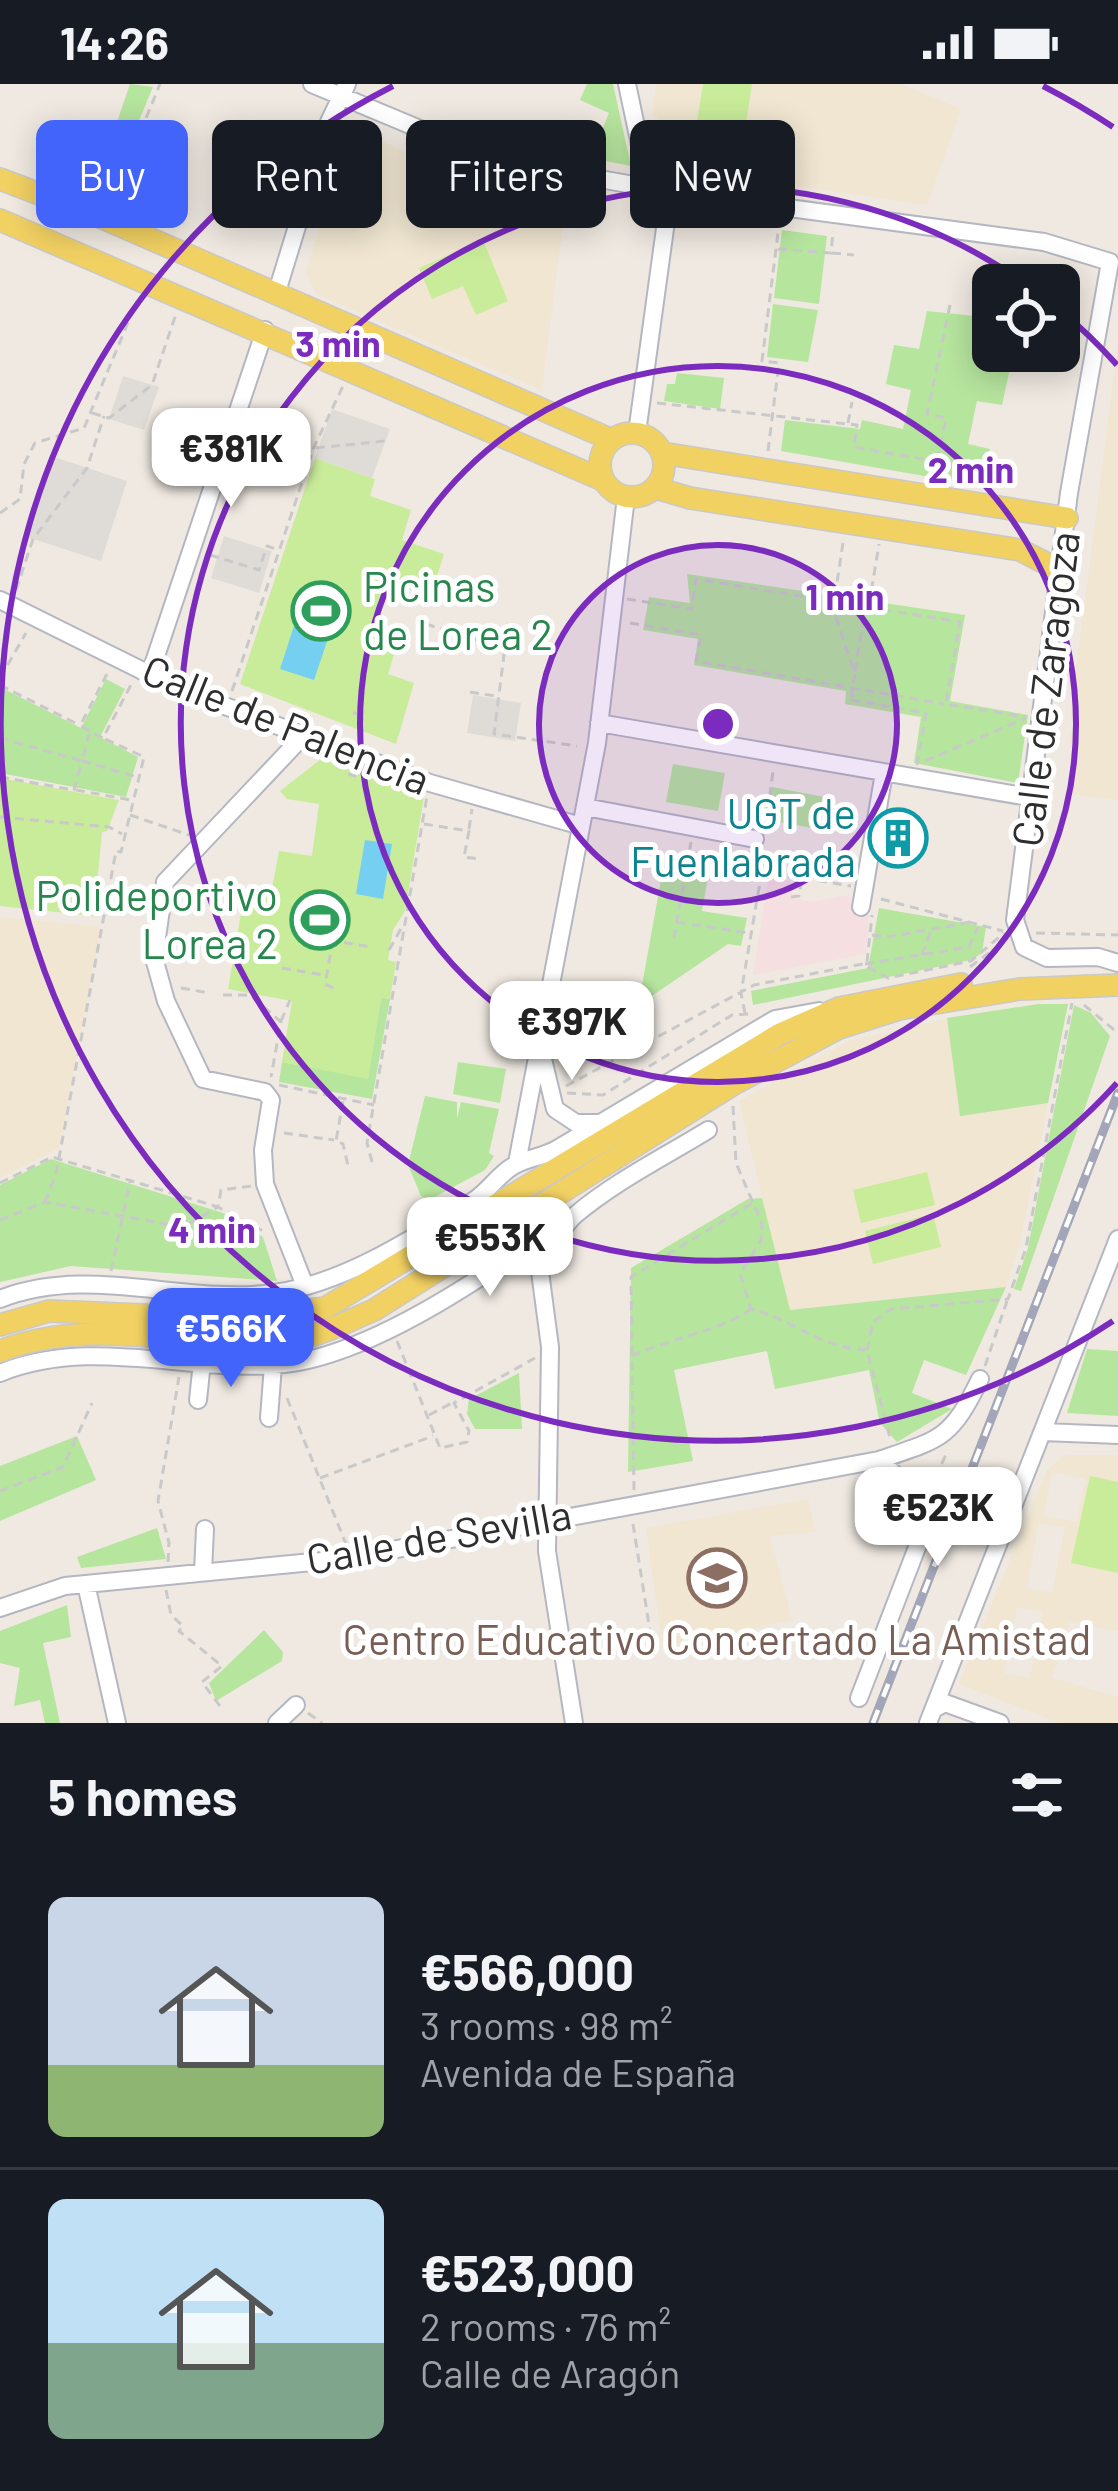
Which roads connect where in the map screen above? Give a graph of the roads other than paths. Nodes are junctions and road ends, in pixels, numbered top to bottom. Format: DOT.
graph roads {
  1 [pos="313,84"];
  2 [pos="627,84"];
  3 [pos="637,84"];
  4 [pos="344,90"];
  5 [pos="633,107"];
  6 [pos="637,120"];
  7 [pos="0,179"];
  8 [pos="630,184"];
  9 [pos="795,207"];
  10 [pos="0,220"];
  11 [pos="665,228"];
  12 [pos="276,295"];
  13 [pos="265,330"];
  14 [pos="637,433"];
  15 [pos="612,440"];
  16 [pos="662,453"];
  17 [pos="603,480"];
  18 [pos="656,488"];
  19 [pos="626,497"];
  20 [pos="1066,518"];
  21 [pos="1063,572"];
  22 [pos="8,595"];
  23 [pos="145,671"];
  24 [pos="599,723"];
  25 [pos="304,735"];
  26 [pos="884,773"];
  27 [pos="1034,798"];
  28 [pos="583,817"];
  29 [pos="764,837"];
  30 [pos="866,903"];
  31 [pos="1118,967"];
  32 [pos="1118,985"];
  33 [pos="839,1008"];
  34 [pos="542,1047"];
  35 [pos="549,1101"];
  36 [pos="609,1120"];
  37 [pos="708,1130"];
  38 [pos="544,1168"];
  39 [pos="496,1178"];
  40 [pos="487,1210"];
  41 [pos="560,1233"];
  42 [pos="496,1234"];
  43 [pos="1118,1239"];
  44 [pos="529,1249"];
  45 [pos="305,1286"];
  46 [pos="0,1299"];
  47 [pos="0,1325"];
  48 [pos="0,1351"];
  49 [pos="202,1362"];
  50 [pos="276,1365"];
  51 [pos="0,1373"];
  52 [pos="980,1379"];
  53 [pos="198,1400"];
  54 [pos="269,1418"];
  55 [pos="1043,1432"];
  56 [pos="1118,1435"];
  57 [pos="879,1460"];
  58 [pos="547,1522"];
  59 [pos="205,1529"];
  60 [pos="203,1572"];
  61 [pos="86,1584"];
  62 [pos="0,1608"];
  63 [pos="859,1698"];
  64 [pos="296,1705"];
  65 [pos="931,1716"];
  66 [pos="117,1723"];
  67 [pos="277,1723"];
  68 [pos="574,1723"];
  69 [pos="1000,1723"];
  1 -- 4 [label="street"];
  2 -- 5 [label="street"];
  3 -- 5 [label="street"];
  4 -- 8 [label="street"];
  4 -- 12 [label="street"];
  5 -- 6 [label="street"];
  7 -- 12 [label="main road"];
  9 -- 20 [label="street, Calle de Zaragoza"];
  10 -- 13 [label="main road"];
  11 -- 14 [label="street"];
  12 -- 15 [label="main road"];
  13 -- 17 [label="main road"];
  13 -- 23 [label="street"];
  14 -- 15 [label="main road"];
  14 -- 16 [label="main road"];
  15 -- 17 [label="main road"];
  16 -- 18 [label="main road"];
  16 -- 20 [label="main road"];
  17 -- 19 [label="main road"];
  18 -- 19 [label="main road"];
  18 -- 21 [label="main road"];
  19 -- 24 [label="street"];
  20 -- 21 [label="street, Calle de Zaragoza"];
  21 -- 27 [label="street, Calle de Zaragoza"];
  22 -- 23 [label="street, Calle de Palencia"];
  23 -- 25 [label="street, Calle de Palencia"];
  24 -- 26 [label="street"];
  24 -- 28 [label="street"];
  25 -- 28 [label="street, Calle de Palencia"];
  25 -- 45 [label="street"];
  26 -- 27 [label="street"];
  26 -- 30 [label="street"];
  27 -- 31 [label="street, Calle de Zaragoza"];
  28 -- 29 [label="street, Calle de Palencia"];
  28 -- 34 [label="street"];
  31 -- 33 [label="main road"];
  32 -- 38 [label="main road"];
  33 -- 36 [label="street"];
  33 -- 38 [label="main road"];
  34 -- 35 [label="street"];
  34 -- 38 [label="street"];
  35 -- 36 [label="street"];
  35 -- 38 [label="street"];
  36 -- 38 [label="street"];
  37 -- 41 [label="street"];
  38 -- 39 [label="street"];
  38 -- 40 [label="main road"];
  38 -- 41 [label="street"];
  38 -- 42 [label="main road"];
  39 -- 40 [label="street"];
  39 -- 45 [label="street"];
  40 -- 42 [label="street"];
  40 -- 47 [label="main road"];
  41 -- 44 [label="street"];
  42 -- 44 [label="street"];
  42 -- 48 [label="main road"];
  43 -- 55 [label="street"];
  44 -- 50 [label="street"];
  44 -- 58 [label="street"];
  45 -- 46 [label="street"];
  49 -- 50 [label="street"];
  49 -- 51 [label="street"];
  49 -- 53 [label="street"];
  50 -- 54 [label="street"];
  52 -- 57 [label="street, Calle de Sevilla"];
  55 -- 56 [label="street"];
  55 -- 65 [label="street"];
  57 -- 58 [label="street, Calle de Sevilla"];
  57 -- 63 [label="street"];
  58 -- 60 [label="street, Calle de Sevilla"];
  58 -- 68 [label="street"];
  59 -- 60 [label="street"];
  60 -- 61 [label="street, Calle de Sevilla"];
  61 -- 62 [label="street, Calle de Sevilla"];
  61 -- 66 [label="street"];
  64 -- 67 [label="street"];
  65 -- 69 [label="street"];
}
